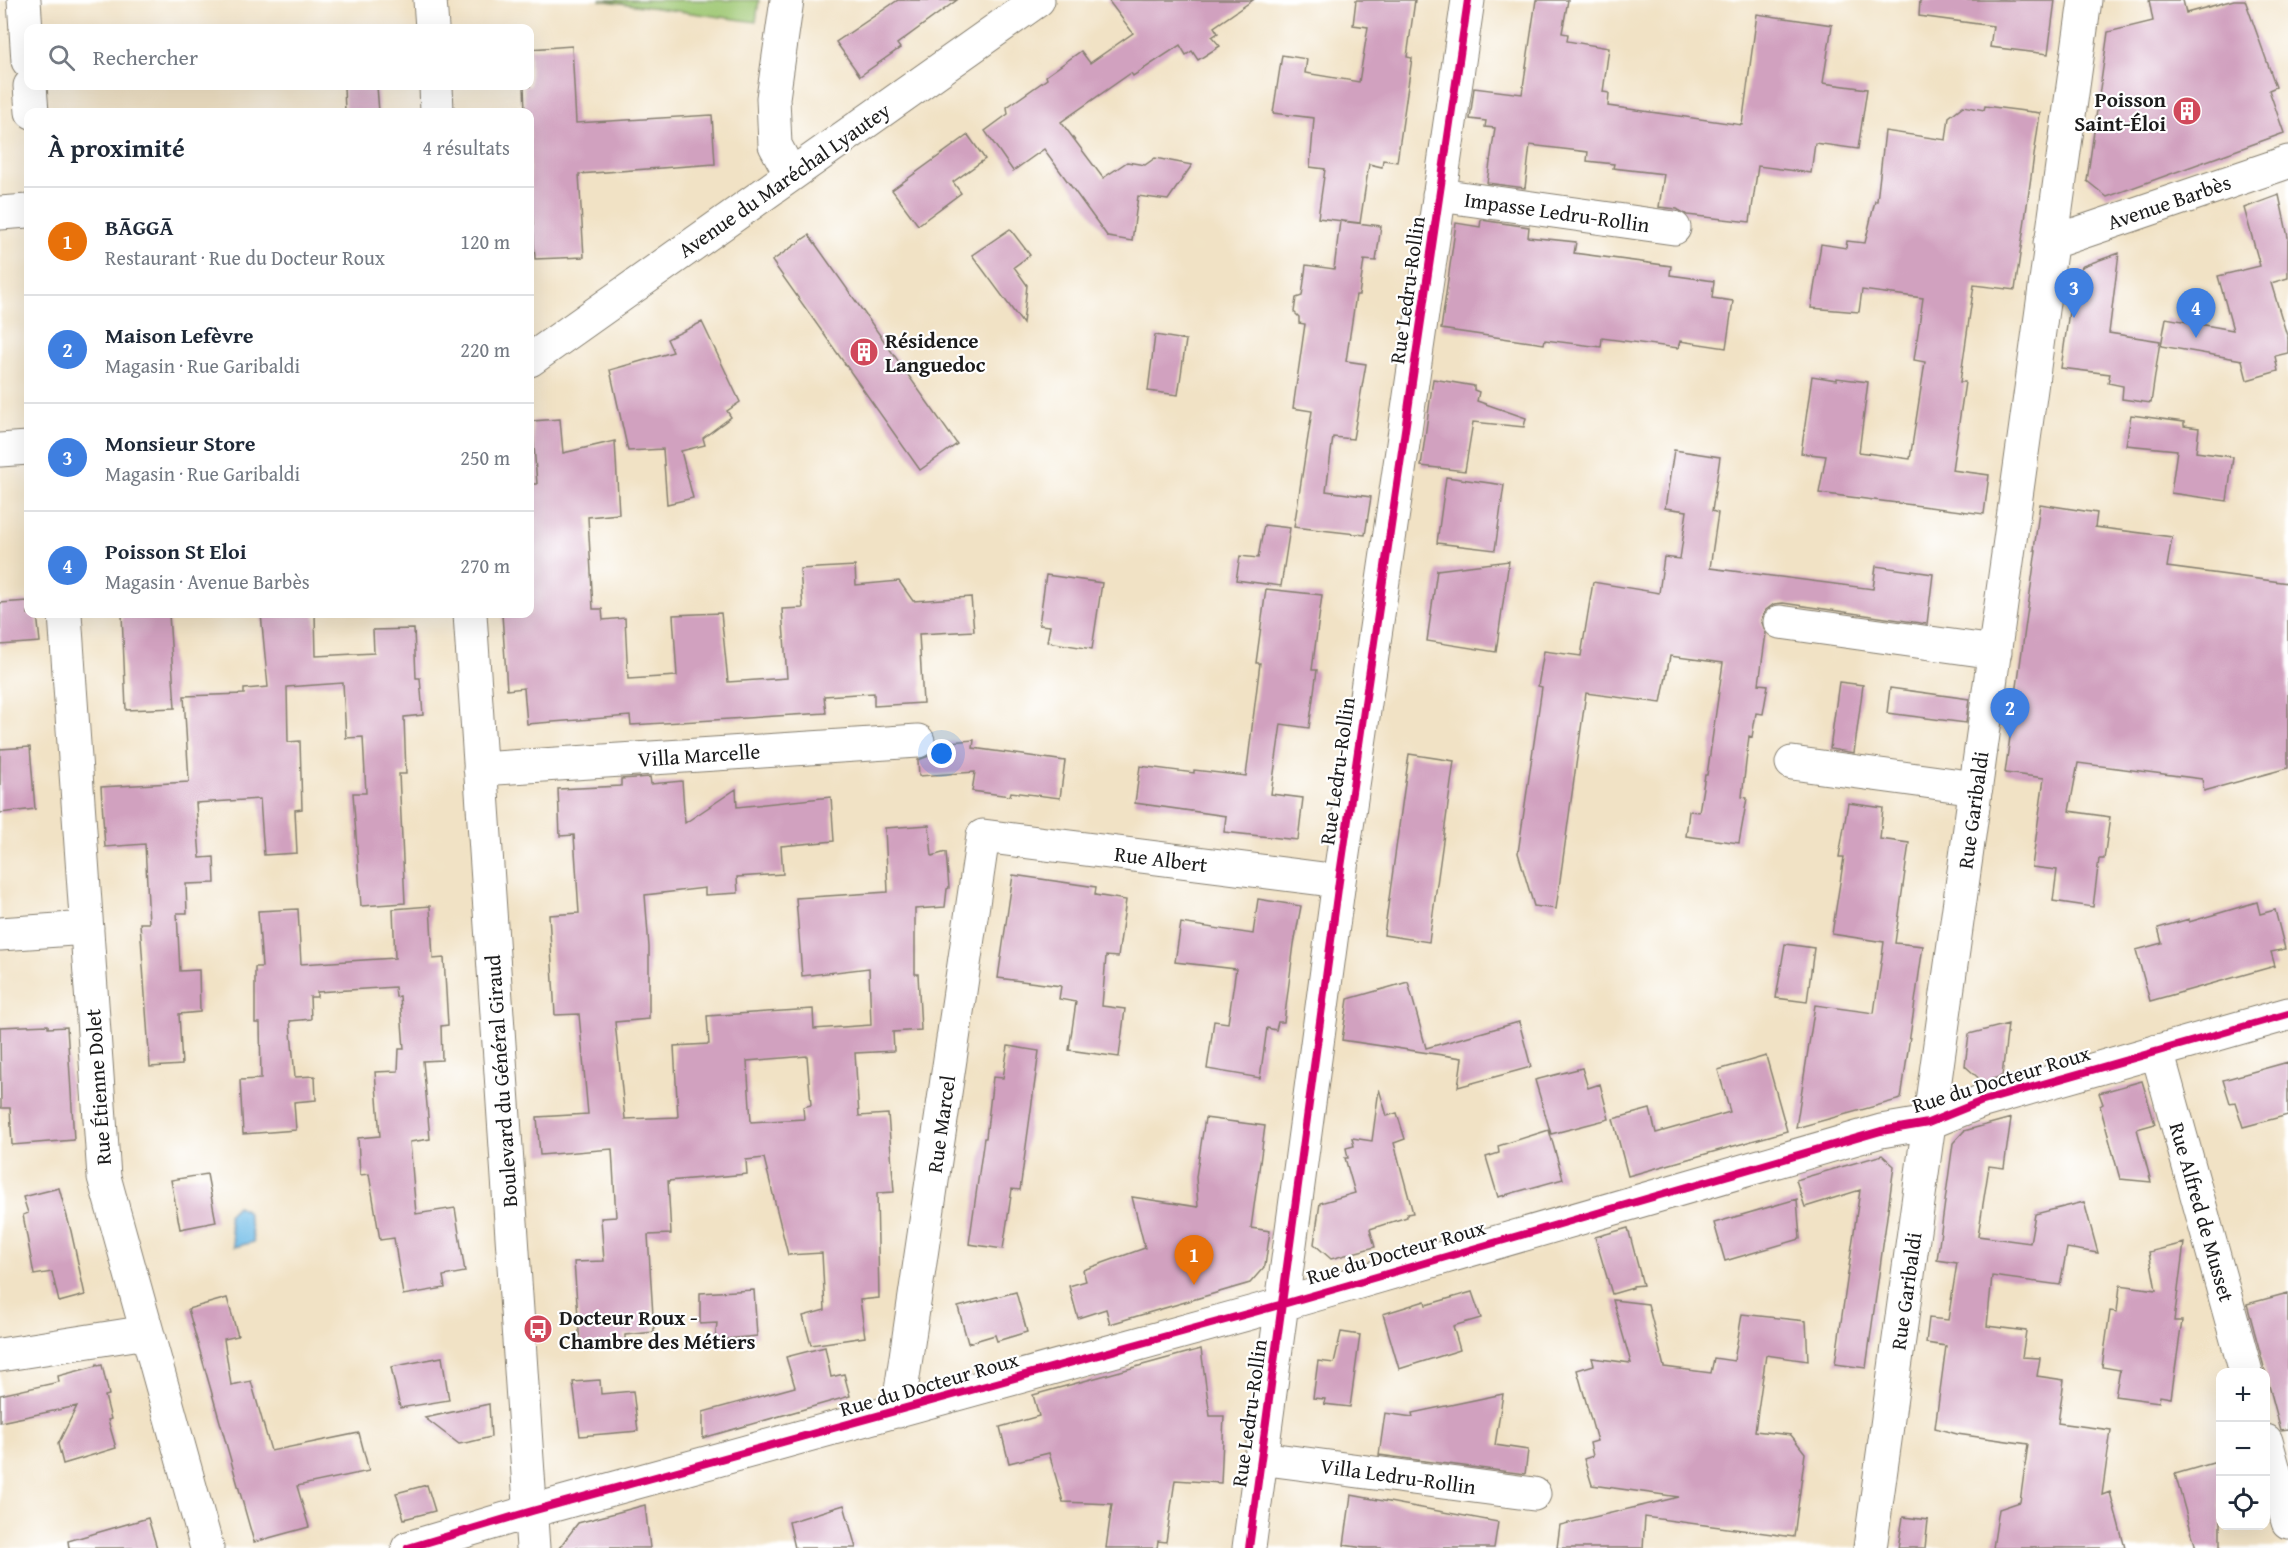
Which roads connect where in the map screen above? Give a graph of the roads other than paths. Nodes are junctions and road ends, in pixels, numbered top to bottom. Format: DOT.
graph roads {
  1 [pos="24,0"];
  2 [pos="430,0"];
  3 [pos="787,0"];
  4 [pos="1038,0"];
  5 [pos="1468,0"];
  6 [pos="2085,0"];
  7 [pos="26,24"];
  8 [pos="432,24"];
  9 [pos="30,90"];
  10 [pos="436,90"];
  11 [pos="32,108"];
  12 [pos="437,108"];
  13 [pos="2288,162"];
  14 [pos="791,175"];
  15 [pos="1439,195"];
  16 [pos="24,211"];
  17 [pos="0,213"];
  18 [pos="1674,228"];
  19 [pos="2050,243"];
  20 [pos="534,357"];
  21 [pos="24,448"];
  22 [pos="0,450"];
  23 [pos="65,618"];
  24 [pos="470,618"];
  25 [pos="1780,622"];
  26 [pos="1995,652"];
  27 [pos="918,741"];
  28 [pos="1792,763"];
  29 [pos="480,769"];
  30 [pos="1976,788"];
  31 [pos="983,836"];
  32 [pos="1339,882"];
  33 [pos="87,928"];
  34 [pos="0,934"];
  35 [pos="2288,1014"];
  36 [pos="2157,1051"];
  37 [pos="1928,1123"];
  38 [pos="1282,1304"];
  39 [pos="147,1332"];
  40 [pos="0,1355"];
  41 [pos="2245,1368"];
  42 [pos="898,1411"];
  43 [pos="1261,1458"];
  44 [pos="2270,1459"];
  45 [pos="1534,1494"];
  46 [pos="532,1511"];
  47 [pos="2288,1522"];
  48 [pos="207,1548"];
  49 [pos="408,1548"];
  50 [pos="533,1548"];
  51 [pos="1249,1548"];
  52 [pos="1870,1548"];
  1 -- 7 [label="street"];
  2 -- 8 [label="street"];
  3 -- 14 [label="street"];
  4 -- 14 [label="street, Avenue du Maréchal Lyautey"];
  5 -- 15 [label="street, Rue Ledru-Rollin"];
  6 -- 19 [label="street, Rue Garibaldi"];
  9 -- 11 [label="street"];
  10 -- 12 [label="street"];
  13 -- 19 [label="street, Avenue Barbès"];
  14 -- 20 [label="street, Avenue du Maréchal Lyautey"];
  15 -- 18 [label="street, Impasse Ledru-Rollin"];
  15 -- 32 [label="street, Rue Ledru-Rollin"];
  16 -- 17 [label="street"];
  19 -- 26 [label="street, Rue Garibaldi"];
  21 -- 22 [label="street"];
  23 -- 33 [label="street, Rue Étienne Dolet"];
  24 -- 29 [label="street, Boulevard du Général Giraud"];
  25 -- 26 [label="street"];
  26 -- 30 [label="street, Rue Garibaldi"];
  27 -- 29 [label="street, Villa Marcelle"];
  28 -- 30 [label="street"];
  29 -- 46 [label="street, Boulevard du Général Giraud"];
  30 -- 37 [label="street, Rue Garibaldi"];
  31 -- 32 [label="street, Rue Albert"];
  31 -- 42 [label="street, Rue Marcel"];
  32 -- 38 [label="street, Rue Ledru-Rollin"];
  33 -- 34 [label="street"];
  33 -- 39 [label="street, Rue Étienne Dolet"];
  35 -- 36 [label="street, Rue du Docteur Roux"];
  36 -- 37 [label="street, Rue du Docteur Roux"];
  36 -- 41 [label="street, Rue Alfred de Musset"];
  37 -- 38 [label="street, Rue du Docteur Roux"];
  37 -- 52 [label="street, Rue Garibaldi"];
  38 -- 42 [label="street, Rue du Docteur Roux"];
  38 -- 43 [label="street, Rue Ledru-Rollin"];
  39 -- 40 [label="street"];
  39 -- 48 [label="street, Rue Étienne Dolet"];
  42 -- 46 [label="street, Rue du Docteur Roux"];
  43 -- 45 [label="street, Villa Ledru-Rollin"];
  43 -- 51 [label="street, Rue Ledru-Rollin"];
  44 -- 47 [label="street"];
  46 -- 49 [label="street, Rue du Docteur Roux"];
  46 -- 50 [label="street, Boulevard du Général Giraud"];
}
